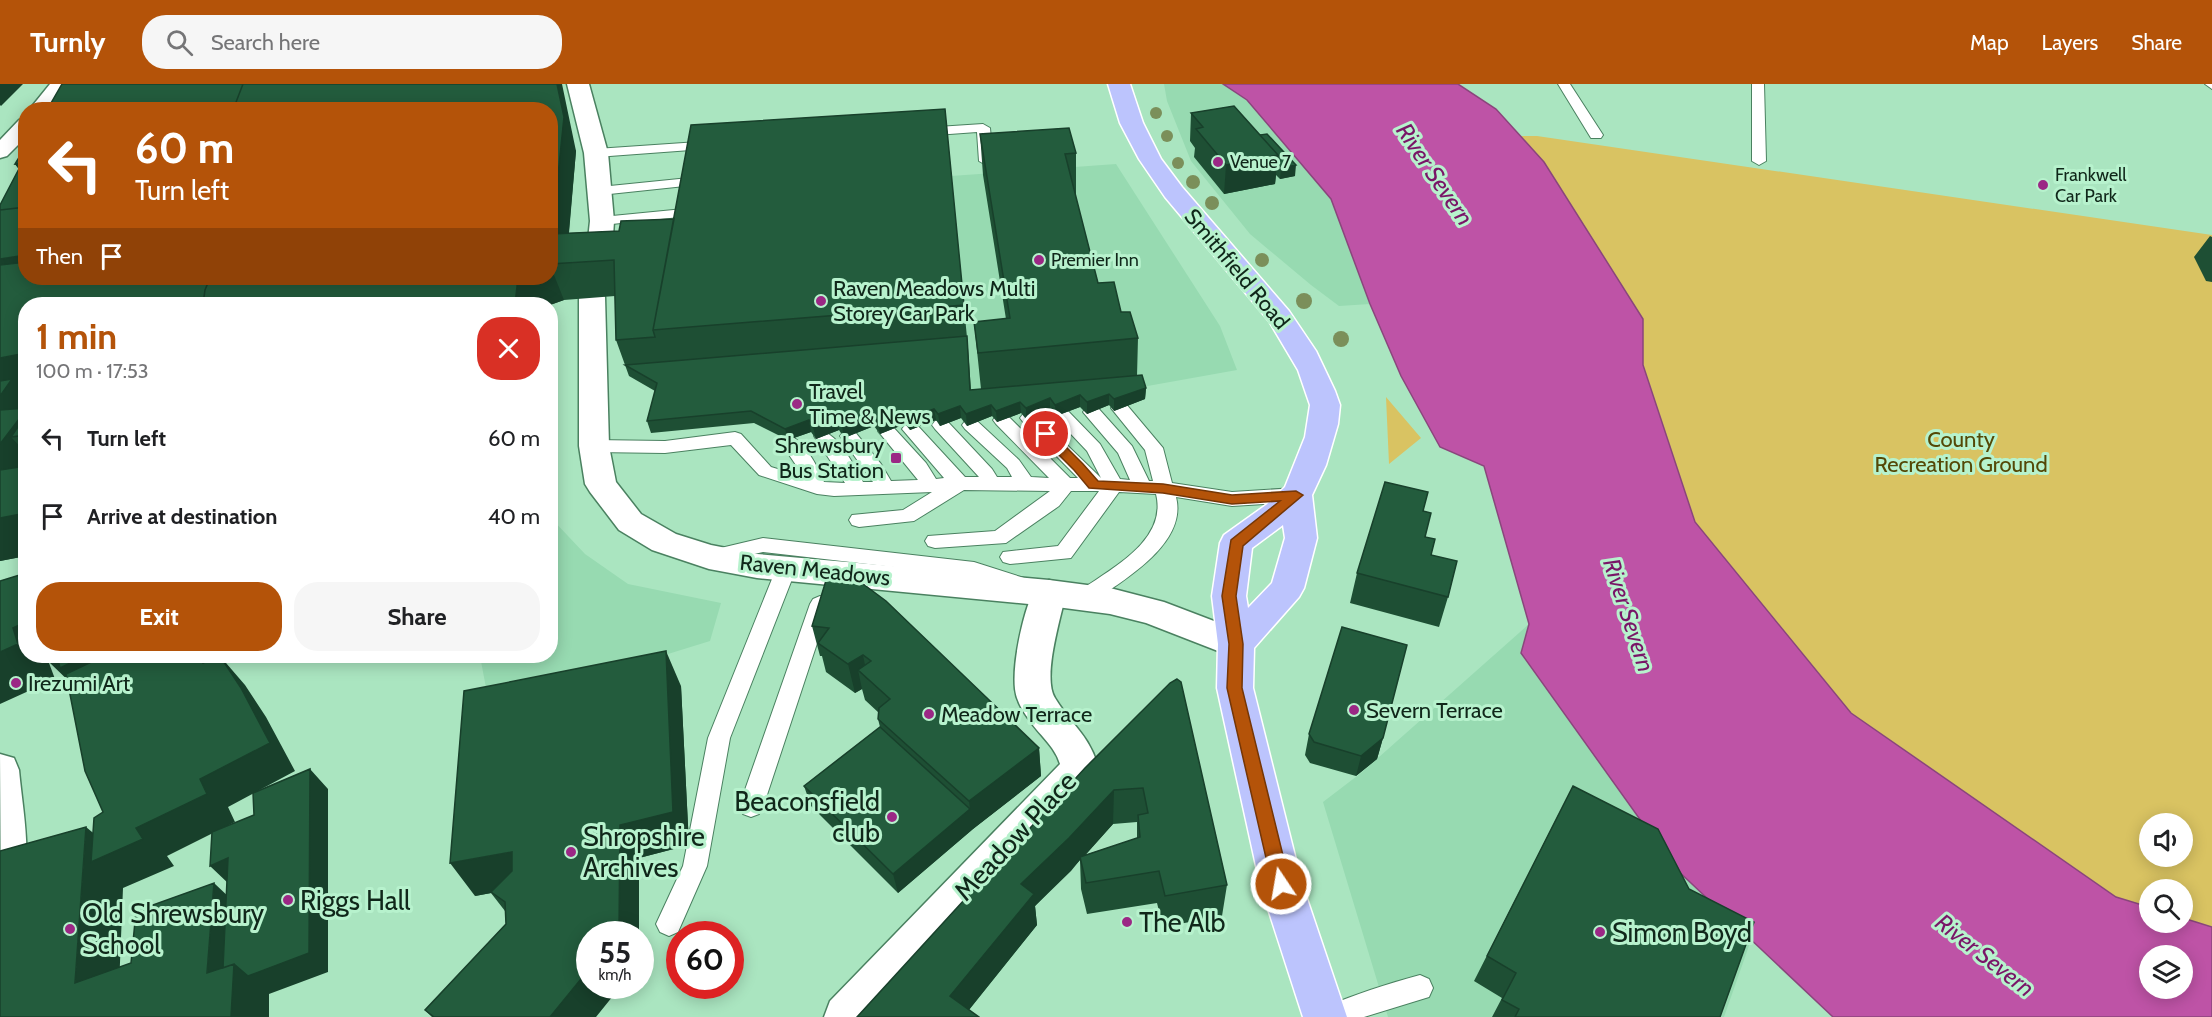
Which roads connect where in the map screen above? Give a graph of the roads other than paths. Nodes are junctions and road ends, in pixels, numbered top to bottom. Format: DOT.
graph roads {
  1 [pos="60,84"];
  2 [pos="578,84"];
  3 [pos="1119,84"];
  4 [pos="1564,84"];
  5 [pos="1758,84"];
  6 [pos="45,102"];
  7 [pos="911,132"];
  8 [pos="18,133"];
  9 [pos="1596,135"];
  10 [pos="723,145"];
  11 [pos="0,152"];
  12 [pos="596,153"];
  13 [pos="1759,161"];
  14 [pos="986,162"];
  15 [pos="699,181"];
  16 [pos="600,191"];
  17 [pos="694,212"];
  18 [pos="602,221"];
  19 [pos="598,268"];
  20 [pos="592,297"];
  21 [pos="1120,408"];
  22 [pos="1092,412"];
  23 [pos="1061,414"];
  24 [pos="1029,418"];
  25 [pos="1002,420"];
  26 [pos="941,425"];
  27 [pos="971,425"];
  28 [pos="911,429"];
  29 [pos="887,431"];
  30 [pos="823,436"];
  31 [pos="849,436"];
  32 [pos="788,440"];
  33 [pos="594,446"];
  34 [pos="991,483"];
  35 [pos="960,484"];
  36 [pos="1026,485"];
  37 [pos="1066,485"];
  38 [pos="1094,485"];
  39 [pos="1114,485"];
  40 [pos="932,486"];
  41 [pos="1142,487"];
  42 [pos="817,488"];
  43 [pos="886,488"];
  44 [pos="857,489"];
  45 [pos="1163,489"];
  46 [pos="1296,495"];
  47 [pos="859,520"];
  48 [pos="935,541"];
  49 [pos="709,557"];
  50 [pos="1010,557"];
  51 [pos="786,569"];
  52 [pos="830,573"];
  53 [pos="1049,593"];
  54 [pos="1085,597"];
  55 [pos="1236,644"];
  56 [pos="0,770"];
  57 [pos="751,807"];
  58 [pos="0,897"];
  59 [pos="670,921"];
  60 [pos="1420,988"];
  61 [pos="846,1017"];
  62 [pos="1325,1017"];
  63 [pos="1331,1017"];
  1 -- 6 [label="street"];
  2 -- 12 [label="street"];
  3 -- 46 [label="main road, Smithfield Road"];
  4 -- 9 [label="lane"];
  5 -- 13 [label="lane"];
  7 -- 14 [label="lane"];
  8 -- 11 [label="street"];
  10 -- 12 [label="lane"];
  12 -- 16 [label="street"];
  15 -- 16 [label="lane"];
  16 -- 18 [label="street"];
  17 -- 18 [label="lane"];
  18 -- 19 [label="street"];
  20 -- 33 [label="street, Raven Meadows"];
  21 -- 45 [label="lane"];
  22 -- 41 [label="lane"];
  23 -- 39 [label="lane"];
  24 -- 38 [label="lane"];
  25 -- 37 [label="lane"];
  26 -- 34 [label="lane"];
  27 -- 36 [label="lane"];
  28 -- 35 [label="lane"];
  29 -- 40 [label="lane"];
  30 -- 44 [label="lane"];
  31 -- 43 [label="lane"];
  32 -- 42 [label="lane"];
  33 -- 42 [label="lane"];
  33 -- 49 [label="street, Raven Meadows"];
  34 -- 35 [label="lane"];
  34 -- 36 [label="lane"];
  35 -- 40 [label="lane"];
  35 -- 47 [label="lane"];
  36 -- 37 [label="lane"];
  37 -- 38 [label="lane"];
  37 -- 48 [label="lane"];
  38 -- 39 [label="lane"];
  39 -- 41 [label="lane"];
  39 -- 50 [label="lane"];
  40 -- 43 [label="lane"];
  41 -- 45 [label="lane"];
  42 -- 44 [label="lane"];
  43 -- 44 [label="lane"];
  45 -- 46 [label="lane"];
  45 -- 54 [label="lane"];
  46 -- 55 [label="main road"];
  46 -- 55 [label="main road, Smithfield Road"];
  49 -- 51 [label="street, Raven Meadows"];
  49 -- 53 [label="lane"];
  51 -- 52 [label="street, Raven Meadows"];
  51 -- 59 [label="lane"];
  52 -- 53 [label="street, Raven Meadows"];
  52 -- 57 [label="lane"];
  53 -- 54 [label="street, Raven Meadows"];
  53 -- 61 [label="street, Meadow Place"];
  54 -- 55 [label="street, Raven Meadows"];
  55 -- 62 [label="main road, Smithfield Road"];
  56 -- 58 [label="street"];
  60 -- 63 [label="lane"];
}
